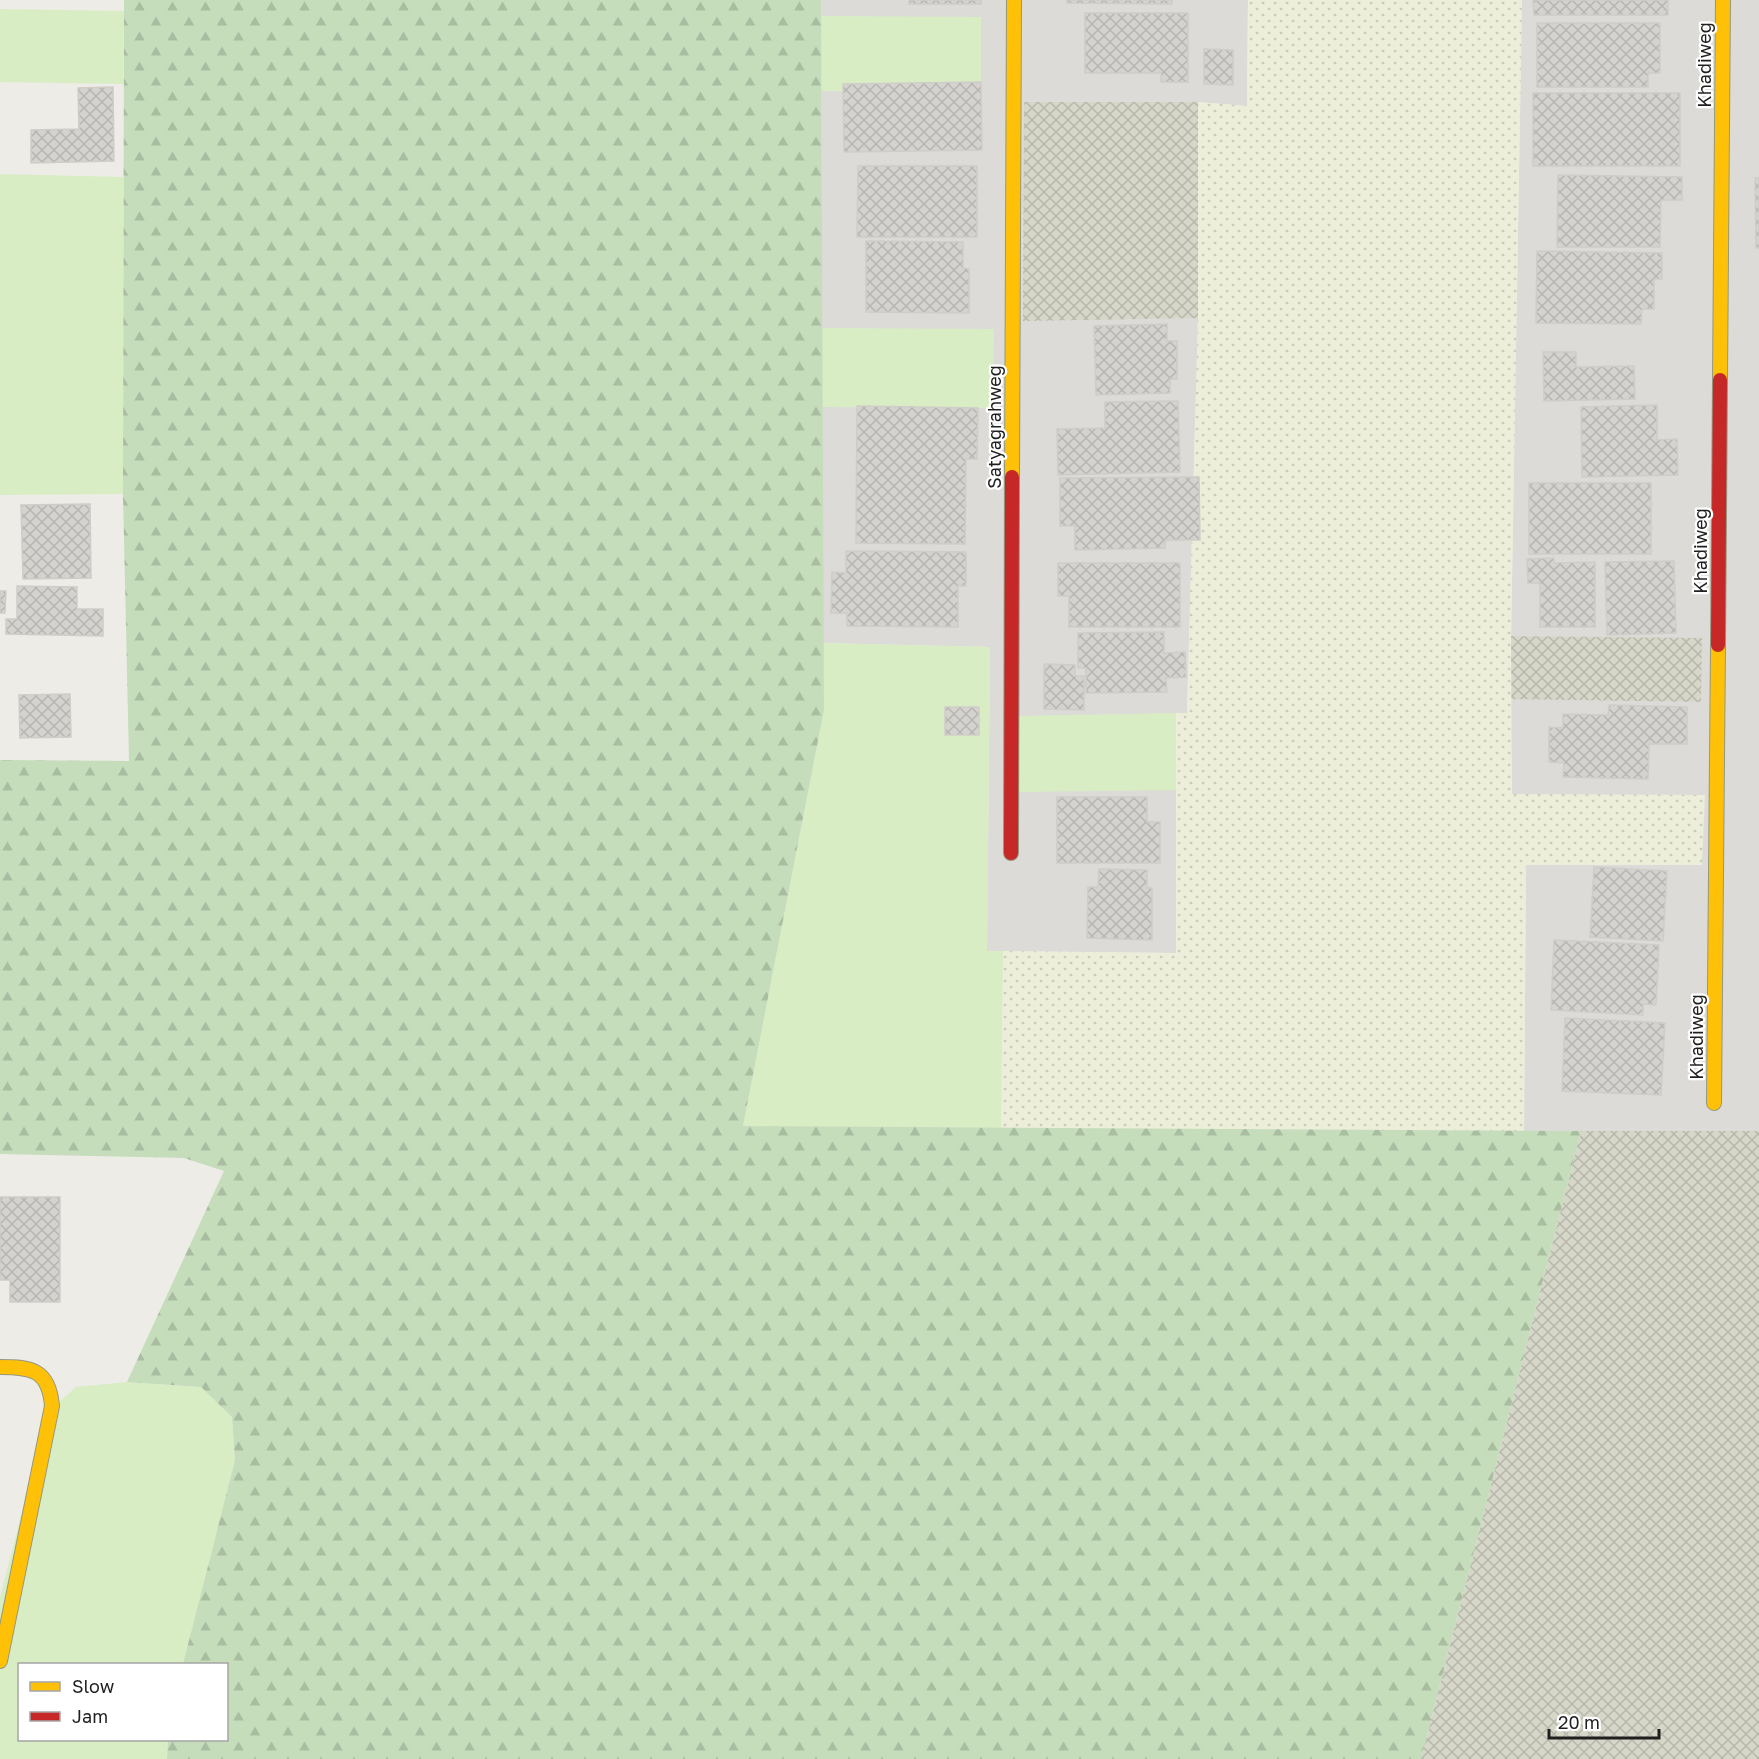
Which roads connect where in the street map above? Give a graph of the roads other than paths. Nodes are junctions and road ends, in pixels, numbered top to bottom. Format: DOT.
graph roads {
  1 [pos="1014,0"];
  2 [pos="1724,0"];
  3 [pos="1011,853"];
  4 [pos="1714,1103"];
  5 [pos="0,1367"];
  6 [pos="0,1661"];
  1 -- 3 [label="street, Satyagrahweg"];
  2 -- 4 [label="street, Khadiweg"];
  5 -- 6 [label="street"];
}
